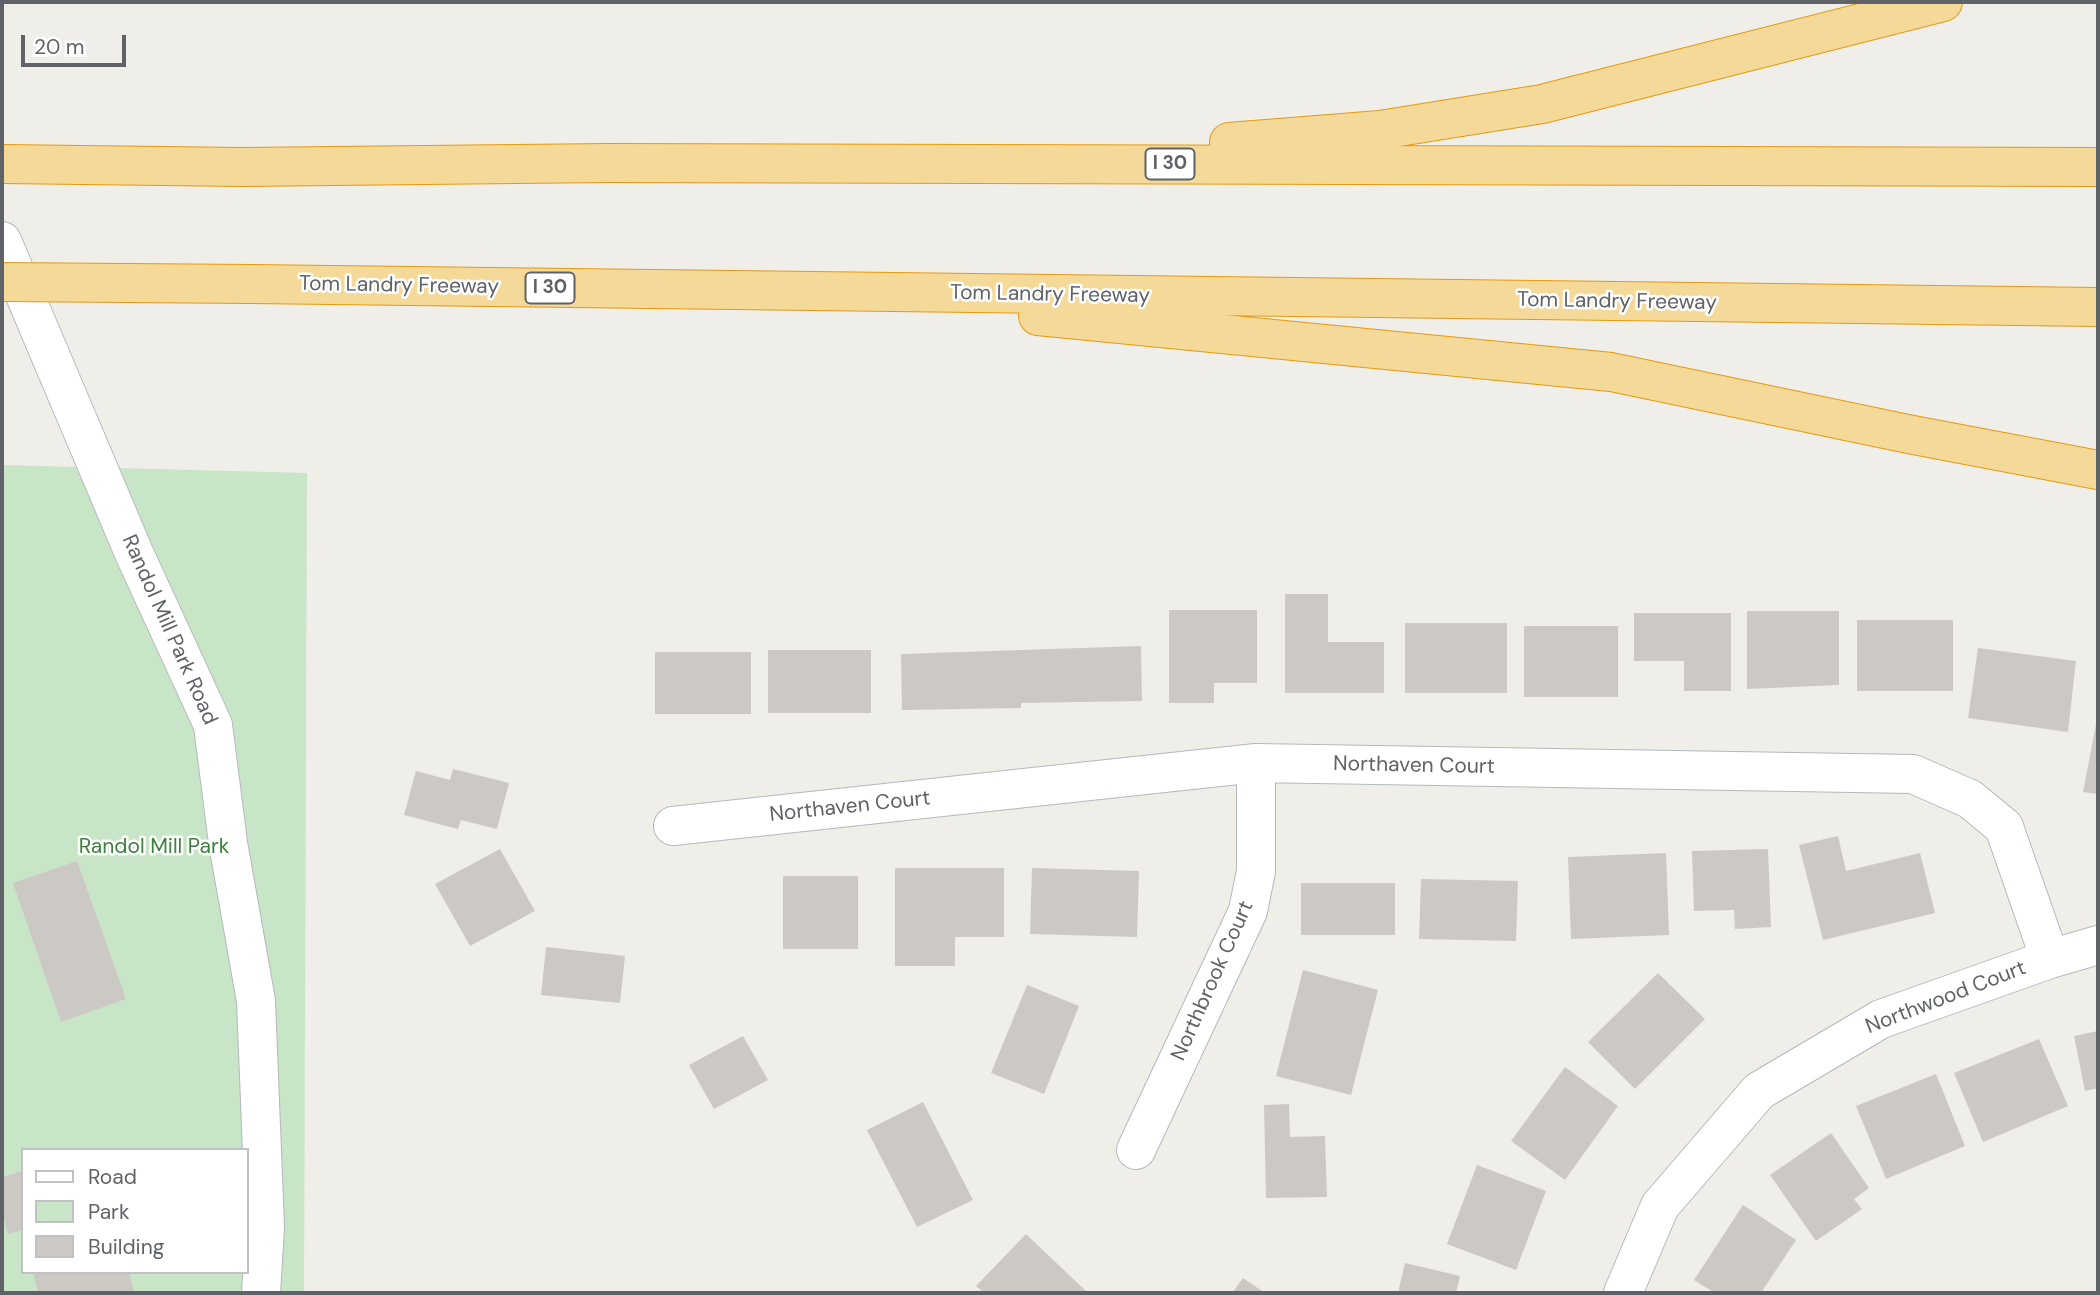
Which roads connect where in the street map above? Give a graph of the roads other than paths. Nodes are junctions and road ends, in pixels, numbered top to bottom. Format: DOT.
graph roads {
  1 [pos="1943,2"];
  2 [pos="608,163"];
  3 [pos="2,164"];
  4 [pos="2098,167"];
  5 [pos="2,240"];
  6 [pos="2,282"];
  7 [pos="848,291"];
  8 [pos="2098,307"];
  9 [pos="2098,470"];
  10 [pos="1256,763"];
  11 [pos="673,826"];
  12 [pos="2098,945"];
  13 [pos="2050,959"];
  14 [pos="1136,1150"];
  15 [pos="261,1293"];
  16 [pos="1623,1293"];
  1 -- 2 [label="highway"];
  2 -- 3 [label="highway, I 30"];
  2 -- 4 [label="highway, I 30"];
  5 -- 15 [label="street, Randol Mill Park Road"];
  6 -- 7 [label="highway, Tom Landry Freeway / I 30, bridge"];
  7 -- 8 [label="highway, Tom Landry Freeway / I 30"];
  7 -- 9 [label="highway"];
  10 -- 11 [label="street, Northaven Court"];
  10 -- 13 [label="street, Northaven Court"];
  10 -- 14 [label="street, Northbrook Court"];
  12 -- 13 [label="street, Northwood Court"];
  13 -- 16 [label="street, Northwood Court"];
}
